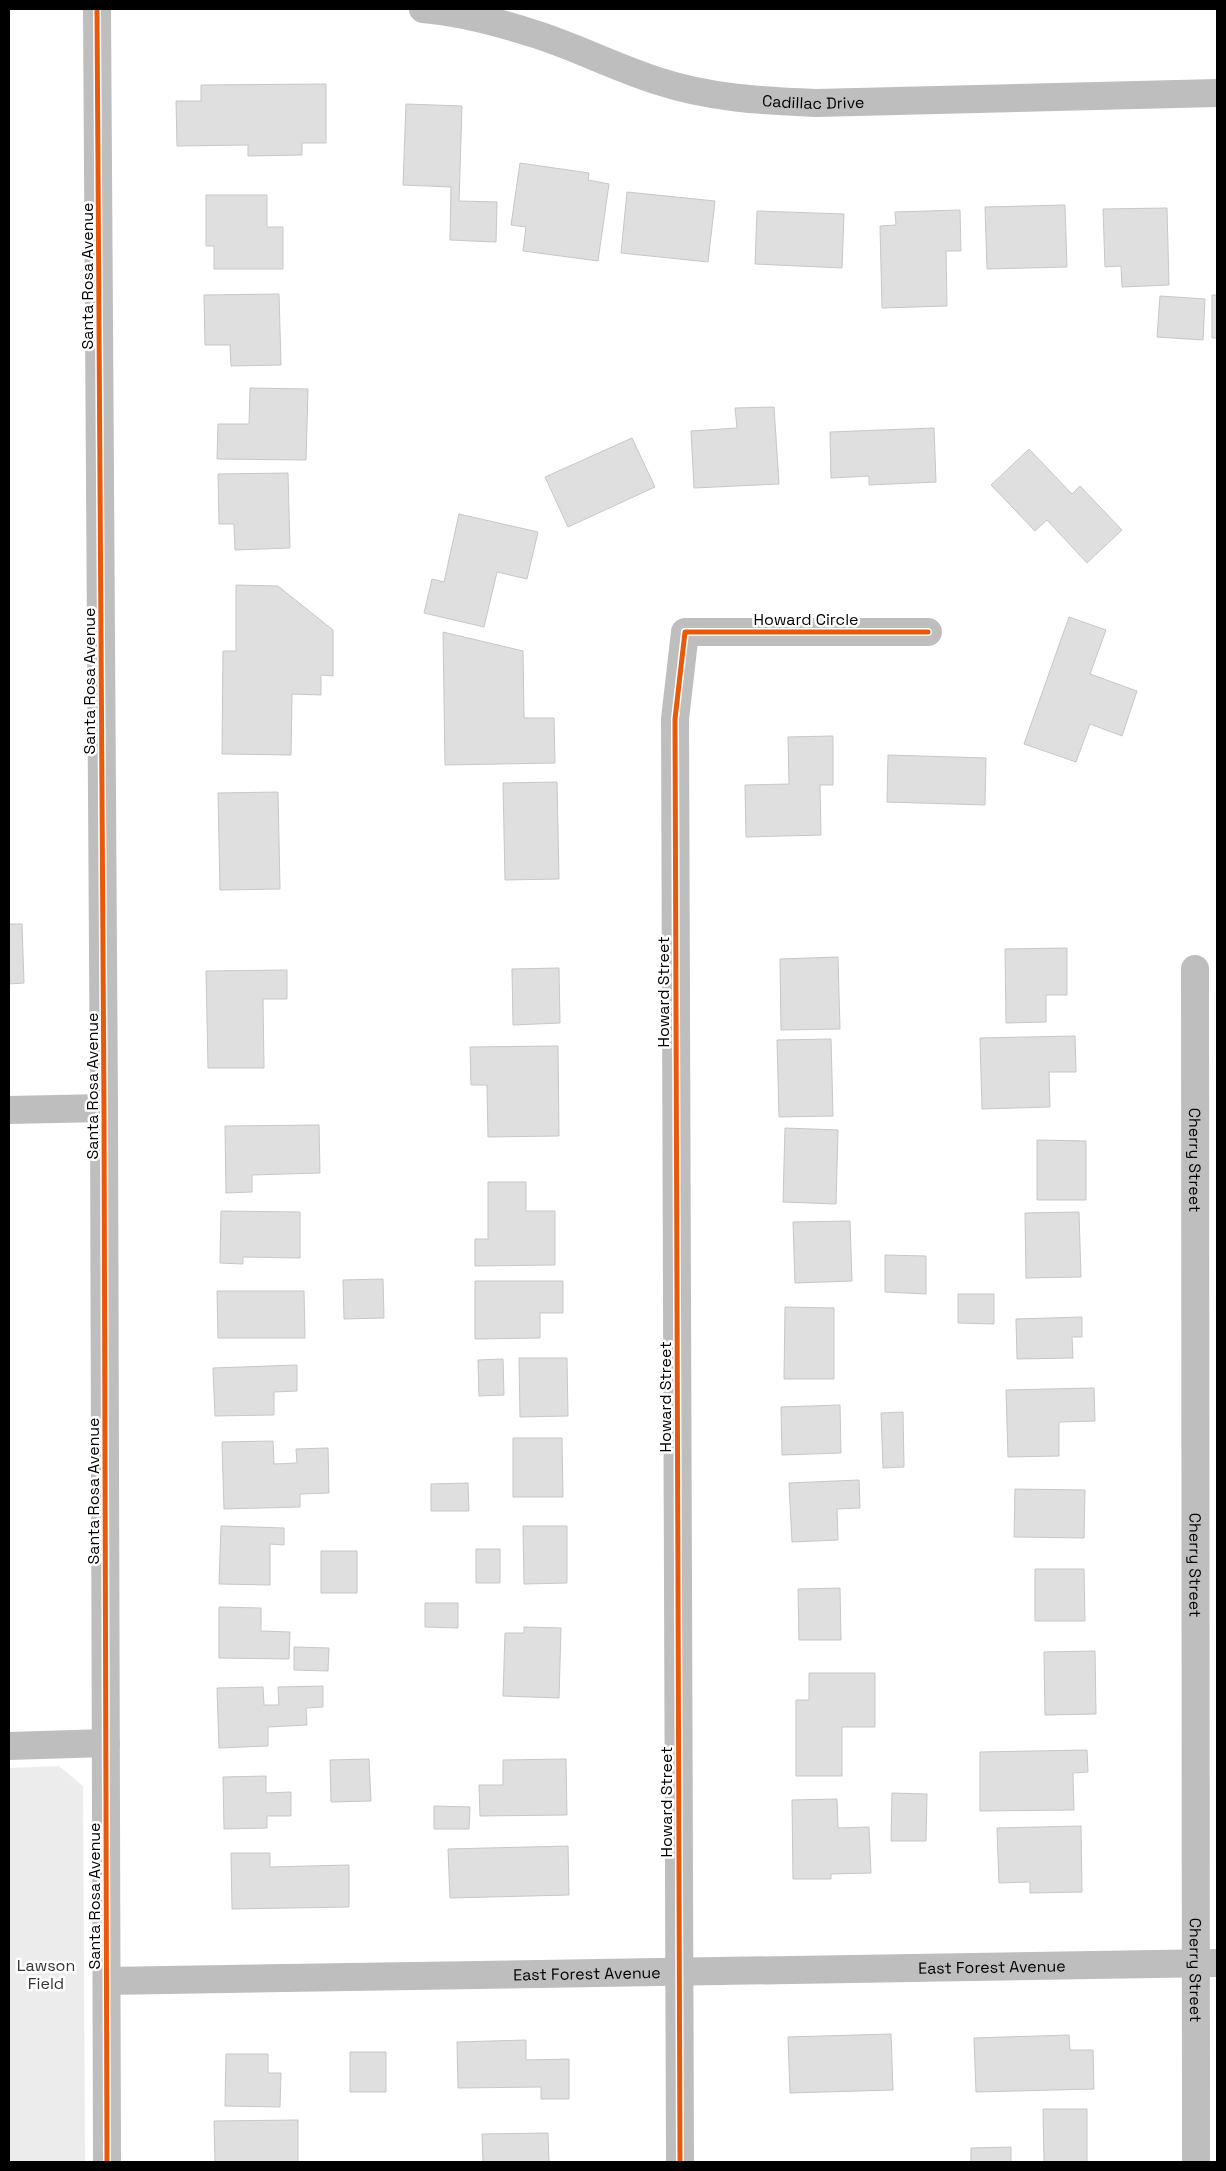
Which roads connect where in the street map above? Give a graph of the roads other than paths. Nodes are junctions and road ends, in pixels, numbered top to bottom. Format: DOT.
graph roads {
  1 [pos="97,9"];
  2 [pos="423,9"];
  3 [pos="1217,94"];
  4 [pos="685,632"];
  5 [pos="928,632"];
  6 [pos="1195,969"];
  7 [pos="104,1108"];
  8 [pos="9,1110"];
  9 [pos="106,1743"];
  10 [pos="9,1746"];
  11 [pos="1207,1963"];
  12 [pos="680,1972"];
  13 [pos="107,1982"];
  14 [pos="107,2162"];
  15 [pos="680,2162"];
  16 [pos="1196,2162"];
  1 -- 7 [label="street, Santa Rosa Avenue"];
  2 -- 3 [label="street, Cadillac Drive"];
  4 -- 5 [label="street, Howard Circle"];
  4 -- 12 [label="street, Howard Street"];
  6 -- 11 [label="street, Cherry Street"];
  7 -- 8 [label="street"];
  7 -- 9 [label="street, Santa Rosa Avenue"];
  9 -- 10 [label="street"];
  9 -- 13 [label="street, Santa Rosa Avenue"];
  11 -- 12 [label="street, East Forest Avenue"];
  11 -- 16 [label="street, Cherry Street"];
  12 -- 13 [label="street, East Forest Avenue"];
  12 -- 15 [label="street, Howard Street"];
  13 -- 14 [label="street, Santa Rosa Avenue"];
}
